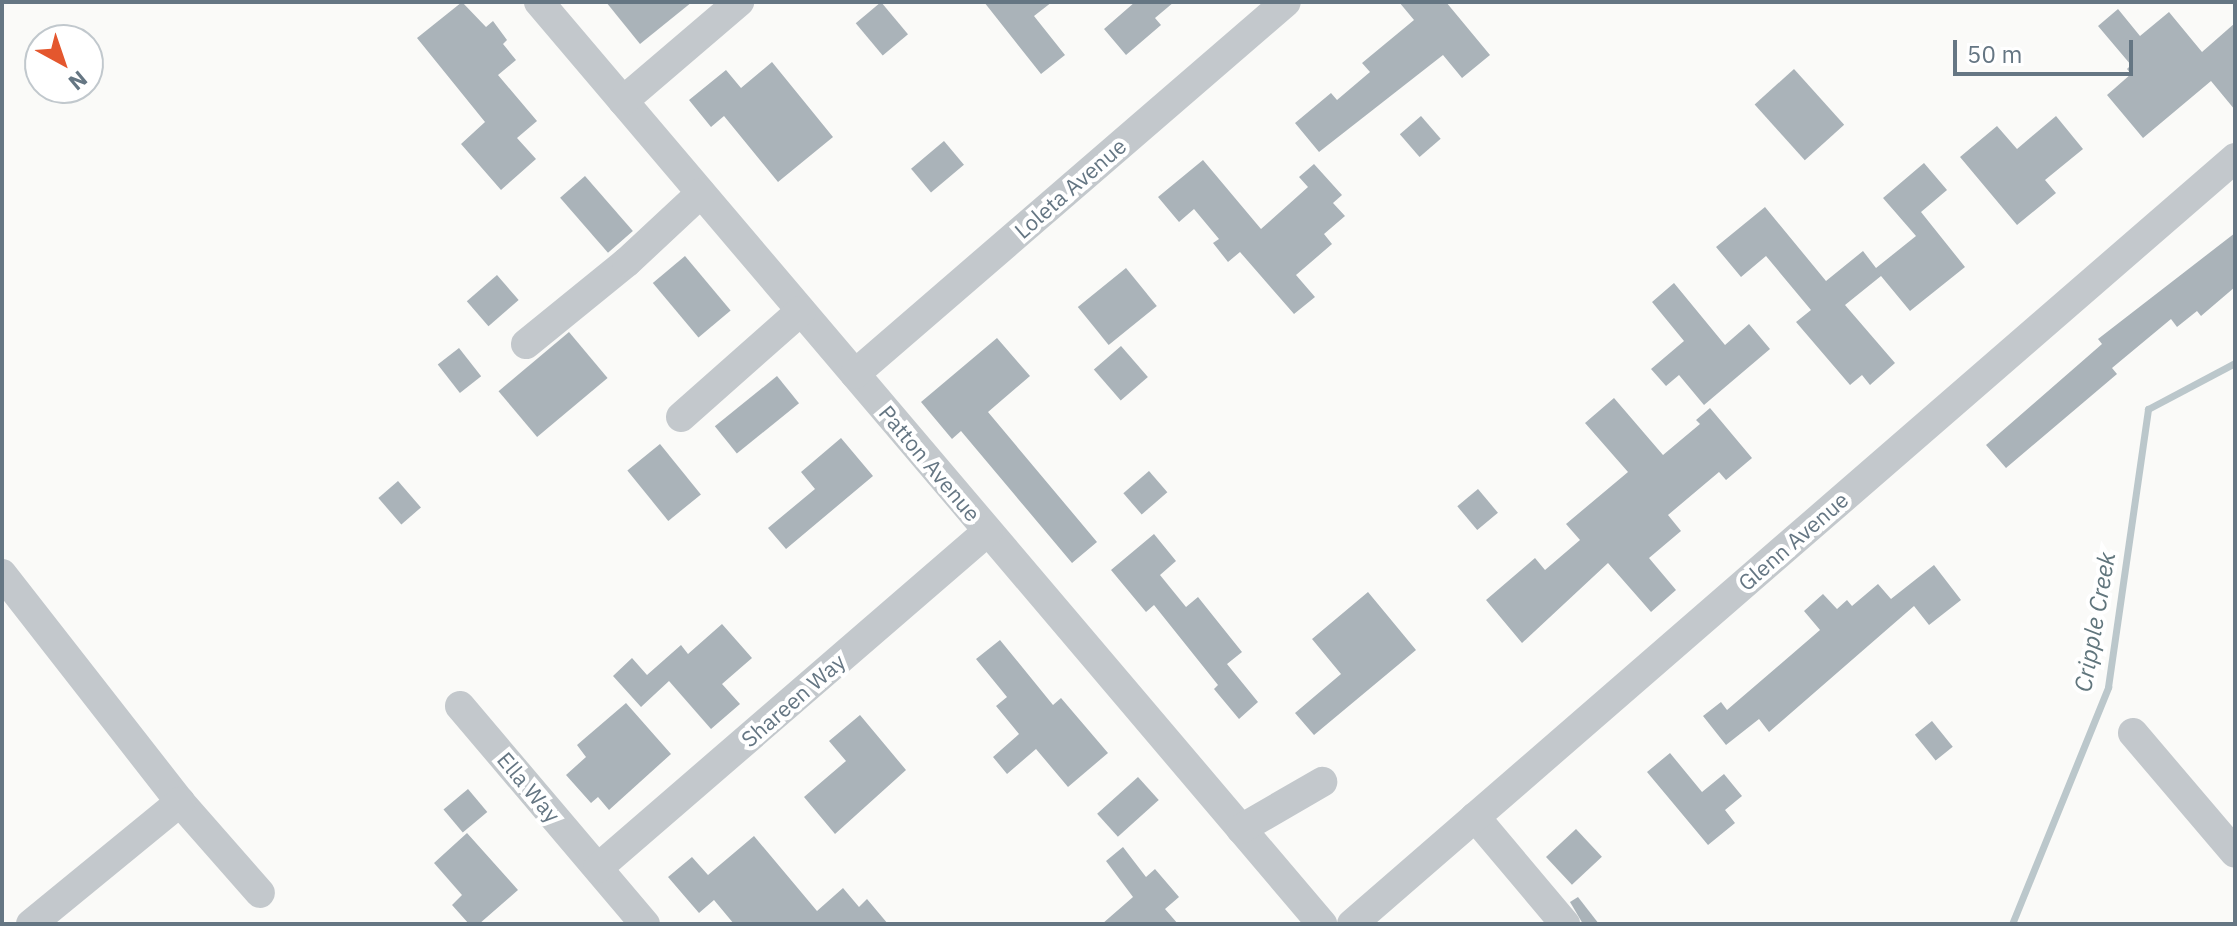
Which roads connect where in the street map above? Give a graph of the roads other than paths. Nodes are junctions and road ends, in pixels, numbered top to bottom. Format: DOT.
graph roads {
  1 [pos="539,2"];
  2 [pos="739,2"];
  3 [pos="1286,2"];
  4 [pos="623,101"];
  5 [pos="2235,158"];
  6 [pos="701,193"];
  7 [pos="801,311"];
  8 [pos="526,344"];
  9 [pos="855,374"];
  10 [pos="681,417"];
  11 [pos="988,531"];
  12 [pos="2,574"];
  13 [pos="460,706"];
  14 [pos="2133,733"];
  15 [pos="1322,782"];
  16 [pos="180,802"];
  17 [pos="1475,817"];
  18 [pos="1241,829"];
  19 [pos="2235,853"];
  20 [pos="598,868"];
  21 [pos="260,893"];
  22 [pos="31,924"];
  23 [pos="645,924"];
  24 [pos="1322,924"];
  25 [pos="1352,924"];
  26 [pos="1565,924"];
  1 -- 4 [label="street, Patton Avenue"];
  2 -- 4 [label="street"];
  3 -- 9 [label="street, Loleta Avenue"];
  4 -- 6 [label="street, Patton Avenue"];
  5 -- 17 [label="street, Glenn Avenue"];
  6 -- 7 [label="street, Patton Avenue"];
  6 -- 8 [label="street"];
  7 -- 9 [label="street, Patton Avenue"];
  7 -- 10 [label="street"];
  9 -- 11 [label="street, Patton Avenue"];
  11 -- 18 [label="street, Patton Avenue"];
  11 -- 20 [label="street, Shareen Way"];
  12 -- 16 [label="street"];
  13 -- 20 [label="street, Ella Way"];
  14 -- 19 [label="street"];
  15 -- 18 [label="street"];
  16 -- 21 [label="street"];
  16 -- 22 [label="street"];
  17 -- 25 [label="street, Glenn Avenue"];
  17 -- 26 [label="street"];
  18 -- 24 [label="street, Patton Avenue"];
  20 -- 23 [label="street, Ella Way"];
}
